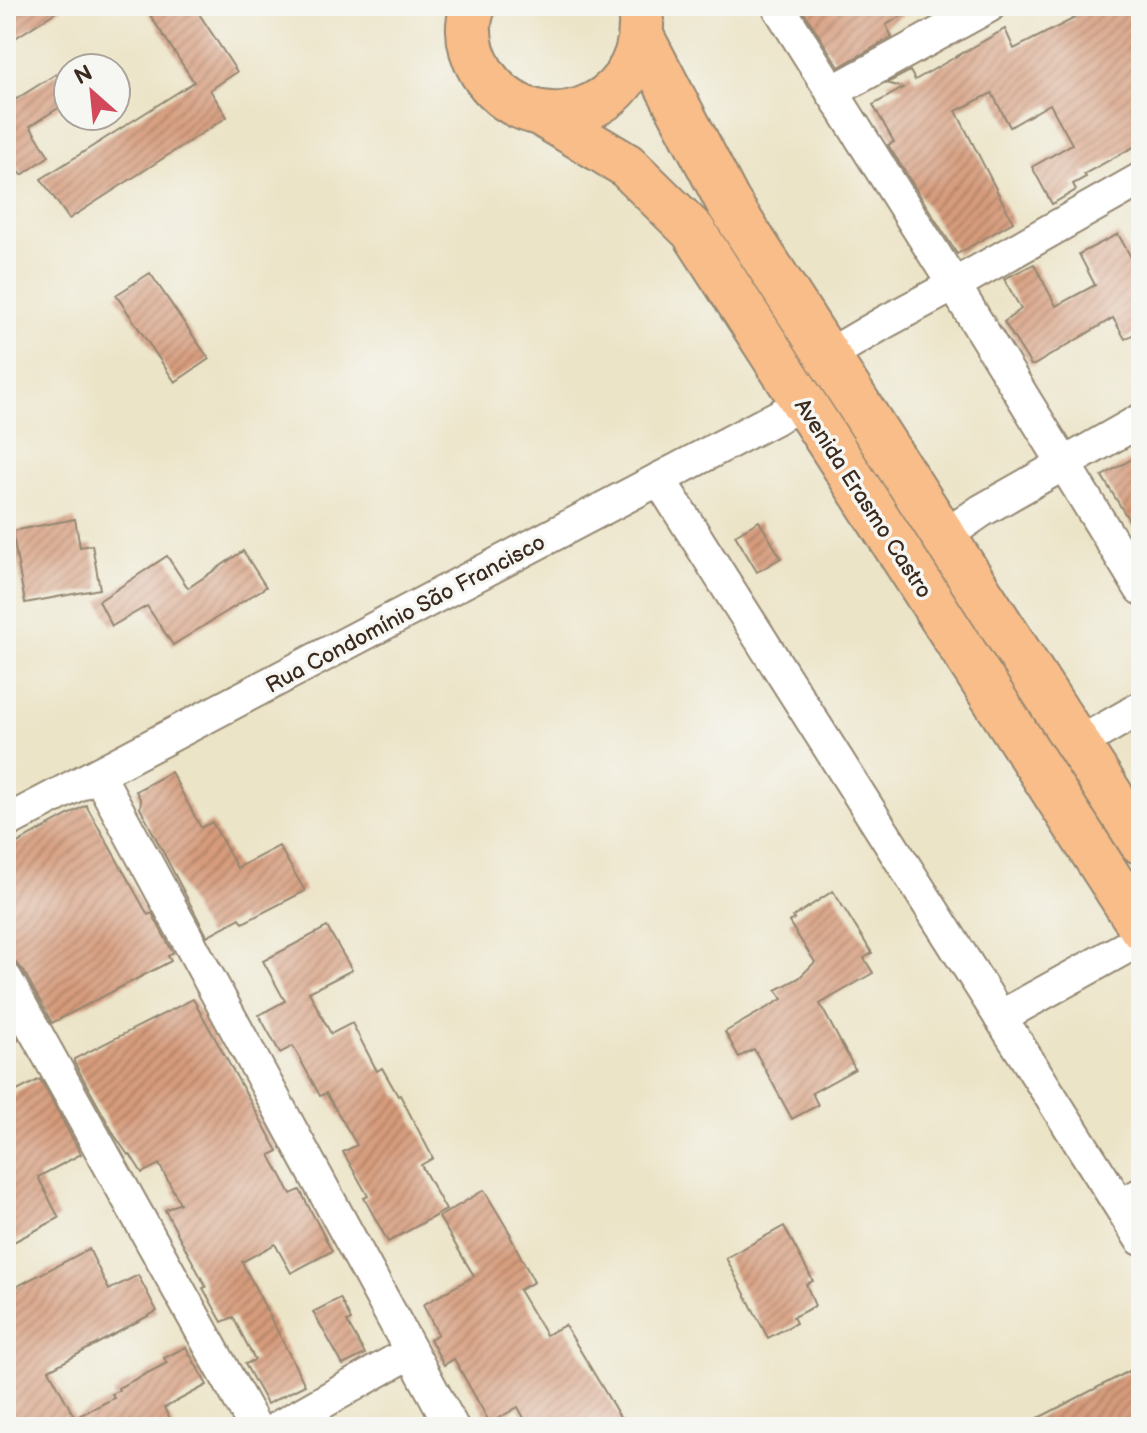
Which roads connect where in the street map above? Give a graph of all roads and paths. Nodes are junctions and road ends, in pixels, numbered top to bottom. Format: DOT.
graph roads {
  1 [pos="778,6"];
  2 [pos="989,6"];
  3 [pos="469,14"];
  4 [pos="641,15"];
  5 [pos="832,92"];
  6 [pos="541,114"];
  7 [pos="1141,179"];
  8 [pos="954,285"];
  9 [pos="827,356"];
  10 [pos="804,403"];
  11 [pos="1141,420"];
  12 [pos="1064,463"];
  13 [pos="659,479"];
  14 [pos="945,536"];
  15 [pos="1141,589"];
  16 [pos="1141,708"];
  17 [pos="1078,744"];
  18 [pos="98,774"];
  19 [pos="6,822"];
  20 [pos="1141,842"];
  21 [pos="1141,927"];
  22 [pos="1141,939"];
  23 [pos="6,979"];
  24 [pos="1000,1017"];
  25 [pos="1128,1192"];
  26 [pos="1141,1239"];
  27 [pos="411,1352"];
  28 [pos="255,1427"];
  29 [pos="279,1427"];
  30 [pos="452,1427"];
  1 -- 5 [label="street"];
  2 -- 5 [label="street"];
  3 -- 6 [label="main road, Avenida Erasmo Castro"];
  4 -- 6 [label="main road"];
  4 -- 9 [label="main road"];
  5 -- 8 [label="street"];
  6 -- 10 [label="main road, Avenida Erasmo Castro"];
  7 -- 8 [label="street"];
  8 -- 9 [label="street"];
  8 -- 12 [label="street"];
  9 -- 14 [label="main road"];
  10 -- 13 [label="street, Rua Condomínio São Francisco"];
  10 -- 21 [label="main road, Avenida Erasmo Castro"];
  11 -- 12 [label="street"];
  12 -- 14 [label="street"];
  12 -- 15 [label="street"];
  13 -- 18 [label="street, Rua Condomínio São Francisco"];
  13 -- 24 [label="street"];
  14 -- 17 [label="main road"];
  16 -- 17 [label="street"];
  17 -- 20 [label="main road"];
  18 -- 19 [label="street, Rua Condomínio São Francisco"];
  18 -- 27 [label="street"];
  22 -- 24 [label="street"];
  23 -- 28 [label="street"];
  24 -- 25 [label="street"];
  25 -- 26 [label="street"];
  27 -- 29 [label="street"];
  27 -- 30 [label="street"];
}
